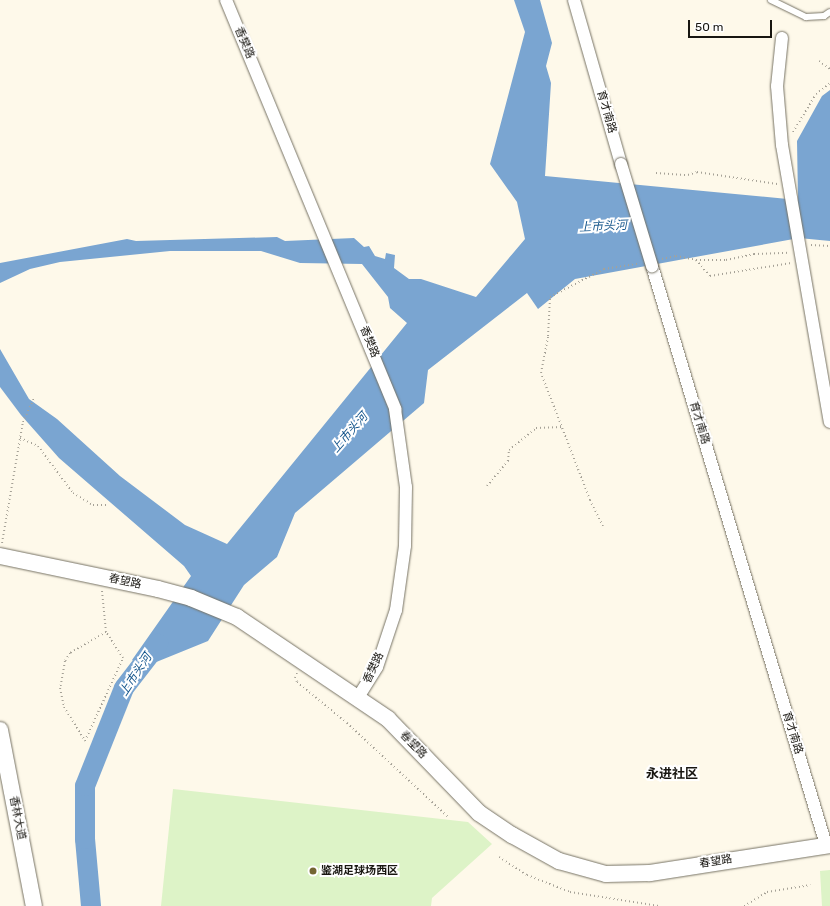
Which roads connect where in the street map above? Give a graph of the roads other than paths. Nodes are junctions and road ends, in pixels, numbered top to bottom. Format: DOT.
graph roads {
  1 [pos="226,0"];
  2 [pos="574,0"];
  3 [pos="771,0"];
  4 [pos="830,12"];
  5 [pos="782,38"];
  6 [pos="830,422"];
  7 [pos="0,556"];
  8 [pos="358,698"];
  9 [pos="0,730"];
  10 [pos="828,845"];
  11 [pos="34,906"];
  1 -- 8 [label="street, 香樊路"];
  2 -- 10 [label="street, 育才南路, bridge"];
  3 -- 4 [label="lane"];
  5 -- 6 [label="street"];
  7 -- 8 [label="street, 春望路"];
  8 -- 10 [label="street, 春望路"];
  9 -- 11 [label="street, 香林大道"];
}
